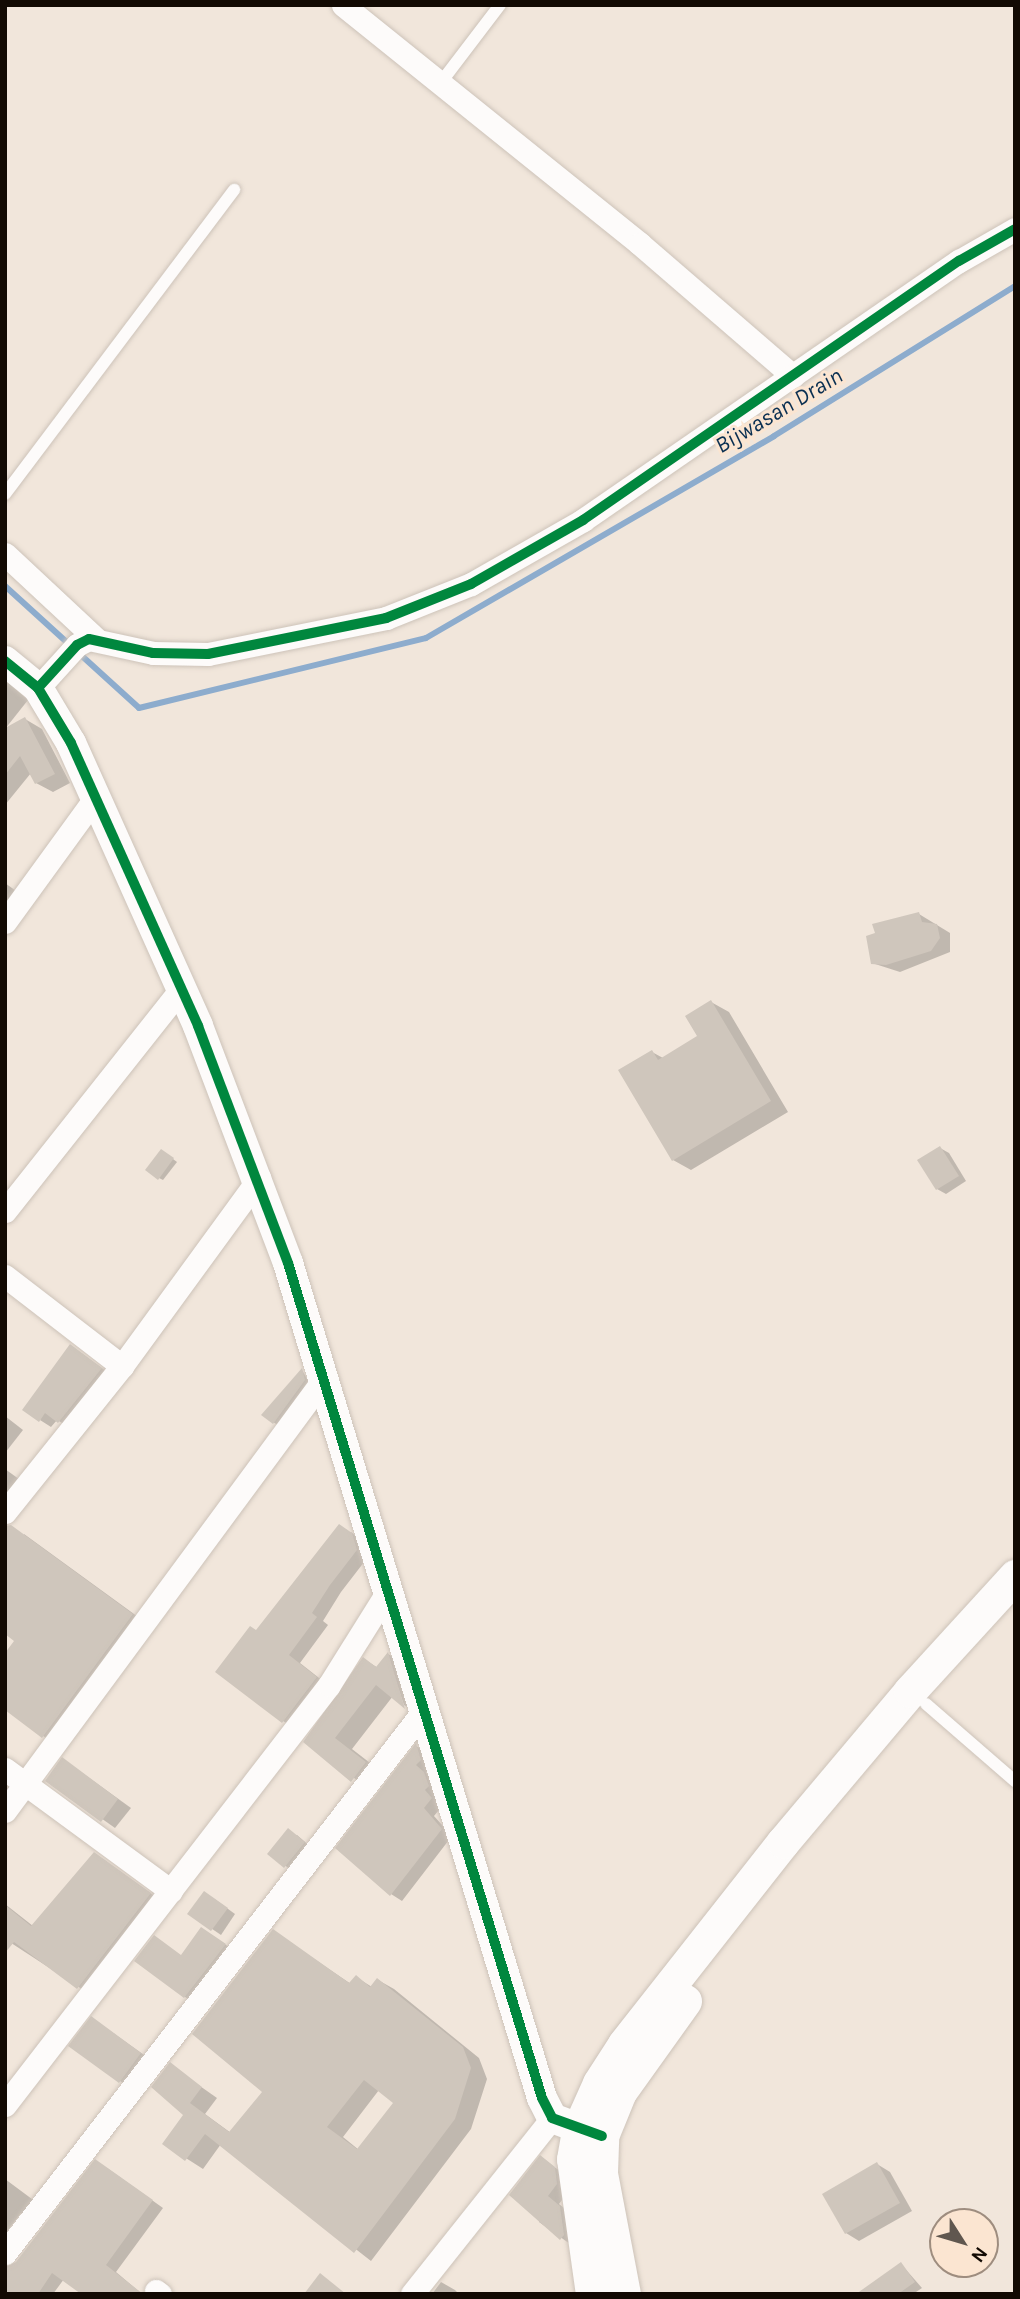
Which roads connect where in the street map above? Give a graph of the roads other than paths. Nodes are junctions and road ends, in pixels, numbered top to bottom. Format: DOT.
graph roads {
  1 [pos="343,5"];
  2 [pos="500,5"];
  3 [pos="442,81"];
  4 [pos="234,190"];
  5 [pos="1015,229"];
  6 [pos="793,376"];
  7 [pos="5,494"];
  8 [pos="5,554"];
  9 [pos="84,637"];
  10 [pos="5,661"];
  11 [pos="42,684"];
  12 [pos="95,798"];
  13 [pos="5,922"];
  14 [pos="181,989"];
  15 [pos="259,1178"];
  16 [pos="5,1211"];
  17 [pos="5,1276"];
  18 [pos="122,1366"];
  19 [pos="323,1380"];
  20 [pos="5,1512"];
  21 [pos="1015,1576"];
  22 [pos="388,1591"];
  23 [pos="1015,1610"];
  24 [pos="926,1704"];
  25 [pos="424,1710"];
  26 [pos="5,1769"];
  27 [pos="1015,1781"];
  28 [pos="26,1784"];
  29 [pos="5,1811"];
  30 [pos="171,1891"];
  31 [pos="5,2105"];
  32 [pos="578,2128"];
  33 [pos="5,2253"];
  34 [pos="590,2292"];
  35 [pos="412,2294"];
  36 [pos="624,2294"];
  1 -- 3 [label="street"];
  2 -- 3 [label="lane"];
  3 -- 6 [label="street"];
  4 -- 7 [label="lane"];
  5 -- 6 [label="street"];
  6 -- 9 [label="street"];
  8 -- 9 [label="street"];
  9 -- 11 [label="street"];
  10 -- 11 [label="street"];
  11 -- 12 [label="street"];
  12 -- 13 [label="street"];
  12 -- 14 [label="street"];
  14 -- 15 [label="street"];
  14 -- 16 [label="street"];
  15 -- 18 [label="street"];
  15 -- 19 [label="street"];
  17 -- 18 [label="street"];
  18 -- 20 [label="street"];
  19 -- 22 [label="street"];
  19 -- 28 [label="street"];
  21 -- 32 [label="main road"];
  22 -- 25 [label="street"];
  22 -- 30 [label="street"];
  23 -- 24 [label="main road"];
  24 -- 27 [label="lane"];
  24 -- 32 [label="main road"];
  25 -- 32 [label="street"];
  25 -- 33 [label="street"];
  26 -- 28 [label="street"];
  28 -- 29 [label="street"];
  28 -- 30 [label="street"];
  30 -- 31 [label="street"];
  32 -- 34 [label="main road"];
  32 -- 35 [label="street"];
  32 -- 36 [label="main road"];
}
